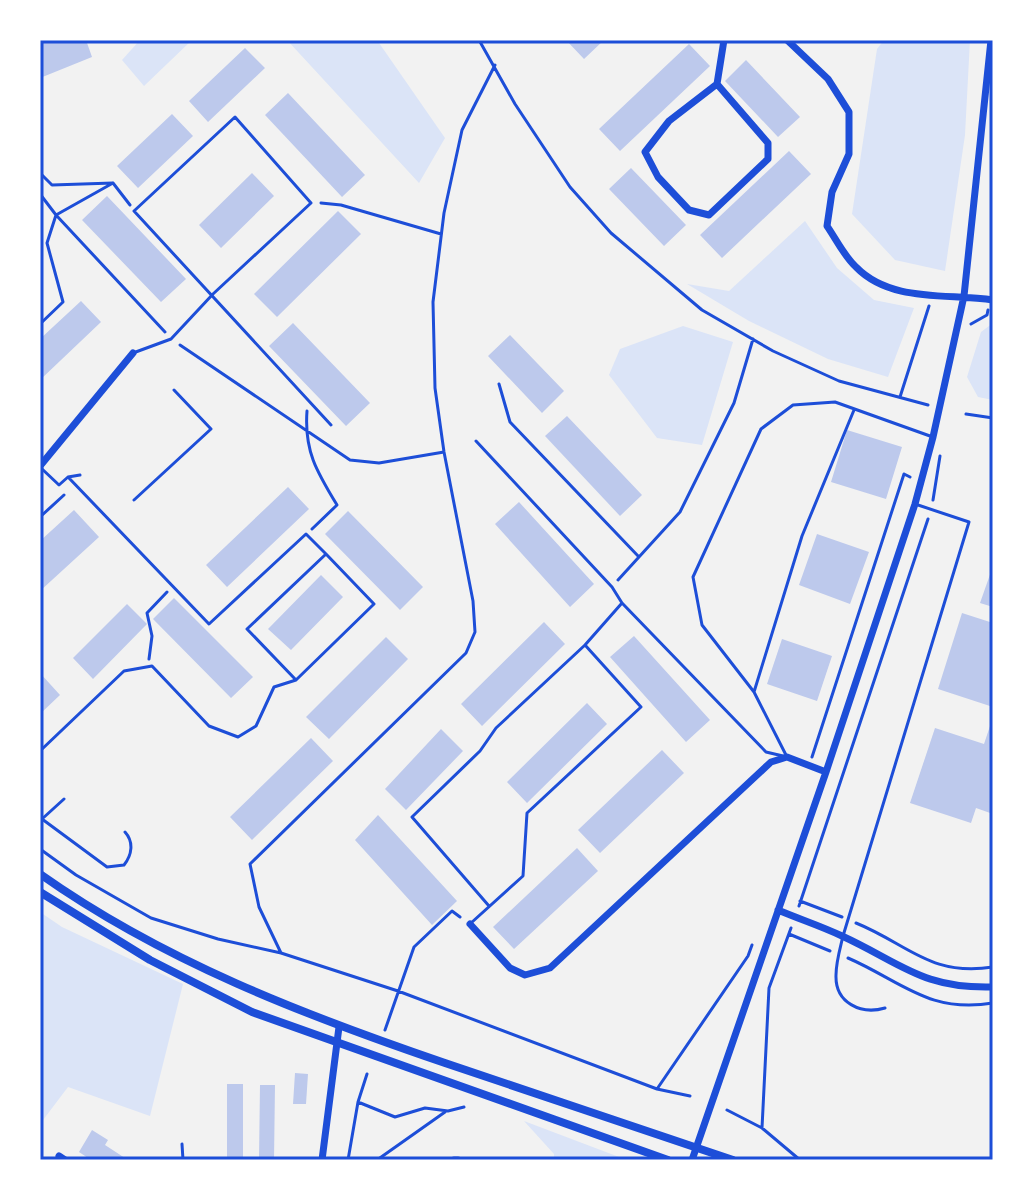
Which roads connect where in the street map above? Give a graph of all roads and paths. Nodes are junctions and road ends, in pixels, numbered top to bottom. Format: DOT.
graph roads {
  1 [pos="479,40"];
  2 [pos="724,40"];
  3 [pos="787,40"];
  4 [pos="991,40"];
  5 [pos="495,65"];
  6 [pos="717,84"];
  7 [pos="40,173"];
  8 [pos="113,183"];
  9 [pos="40,194"];
  10 [pos="311,203"];
  11 [pos="134,211"];
  12 [pos="56,215"];
  13 [pos="441,234"];
  14 [pos="213,294"];
  15 [pos="933,295"];
  16 [pos="964,296"];
  17 [pos="993,300"];
  18 [pos="40,324"];
  19 [pos="171,339"];
  20 [pos="753,339"];
  21 [pos="133,353"];
  22 [pos="499,384"];
  23 [pos="174,390"];
  24 [pos="900,397"];
  25 [pos="307,399"];
  26 [pos="936,407"];
  27 [pos="855,409"];
  28 [pos="966,414"];
  29 [pos="993,418"];
  30 [pos="331,425"];
  31 [pos="305,432"];
  32 [pos="933,437"];
  33 [pos="476,441"];
  34 [pos="444,452"];
  35 [pos="40,467"];
  36 [pos="80,475"];
  37 [pos="68,477"];
  38 [pos="75,484"];
  39 [pos="134,500"];
  40 [pos="915,504"];
  41 [pos="40,517"];
  42 [pos="306,534"];
  43 [pos="326,554"];
  44 [pos="639,557"];
  45 [pos="173,586"];
  46 [pos="612,587"];
  47 [pos="622,603"];
  48 [pos="585,645"];
  49 [pos="148,667"];
  50 [pos="296,680"];
  51 [pos="754,692"];
  52 [pos="40,751"];
  53 [pos="787,757"];
  54 [pos="826,772"];
  55 [pos="64,799"];
  56 [pos="41,818"];
  57 [pos="125,832"];
  58 [pos="40,849"];
  59 [pos="40,874"];
  60 [pos="40,892"];
  61 [pos="800,901"];
  62 [pos="489,906"];
  63 [pos="778,910"];
  64 [pos="848,920"];
  65 [pos="470,924"];
  66 [pos="789,934"];
  67 [pos="843,936"];
  68 [pos="281,953"];
  69 [pos="839,954"];
  70 [pos="993,967"];
  71 [pos="993,987"];
  72 [pos="769,988"];
  73 [pos="398,991"];
  74 [pos="993,1003"];
  75 [pos="885,1008"];
  76 [pos="339,1027"];
  77 [pos="385,1030"];
  78 [pos="337,1042"];
  79 [pos="367,1074"];
  80 [pos="690,1096"];
  81 [pos="358,1102"];
  82 [pos="464,1107"];
  83 [pos="727,1110"];
  84 [pos="448,1111"];
  85 [pos="762,1128"];
  86 [pos="182,1144"];
  87 [pos="696,1148"];
  88 [pos="183,1160"];
  89 [pos="322,1160"];
  90 [pos="348,1160"];
  91 [pos="377,1160"];
  92 [pos="668,1160"];
  93 [pos="692,1160"];
  94 [pos="733,1160"];
  95 [pos="800,1160"];
  1 -- 5 [label="path"];
  2 -- 6 [label="street"];
  3 -- 15 [label="street"];
  4 -- 16 [label="street"];
  5 -- 13 [label="path"];
  5 -- 20 [label="path"];
  6 -- 6 [label="street"];
  7 -- 8 [label="path"];
  8 -- 11 [label="path"];
  8 -- 12 [label="path"];
  9 -- 12 [label="path"];
  10 -- 11 [label="lane"];
  10 -- 13 [label="path"];
  10 -- 14 [label="lane"];
  11 -- 14 [label="lane"];
  12 -- 18 [label="path"];
  12 -- 19 [label="path"];
  13 -- 34 [label="path"];
  14 -- 19 [label="lane"];
  14 -- 25 [label="lane"];
  15 -- 16 [label="street"];
  15 -- 24 [label="path"];
  16 -- 17 [label="street"];
  16 -- 32 [label="street"];
  19 -- 21 [label="lane"];
  19 -- 31 [label="path"];
  20 -- 24 [label="path"];
  20 -- 44 [label="path"];
  21 -- 35 [label="street"];
  22 -- 44 [label="path"];
  23 -- 39 [label="lane"];
  24 -- 26 [label="path"];
  25 -- 30 [label="lane"];
  25 -- 31 [label="path"];
  27 -- 32 [label="lane"];
  27 -- 51 [label="lane"];
  27 -- 51 [label="lane"];
  28 -- 29 [label="path"];
  31 -- 34 [label="path"];
  31 -- 42 [label="path"];
  32 -- 40 [label="street"];
  33 -- 46 [label="lane"];
  34 -- 68 [label="path"];
  35 -- 37 [label="lane"];
  36 -- 37 [label="lane"];
  37 -- 38 [label="lane"];
  38 -- 41 [label="path"];
  38 -- 45 [label="lane"];
  40 -- 54 [label="street"];
  40 -- 64 [label="lane"];
  42 -- 43 [label="lane"];
  42 -- 45 [label="lane"];
  43 -- 50 [label="lane"];
  43 -- 50 [label="lane"];
  44 -- 46 [label="path"];
  45 -- 49 [label="path"];
  46 -- 47 [label="lane"];
  47 -- 48 [label="lane"];
  47 -- 53 [label="lane"];
  48 -- 62 [label="lane"];
  48 -- 62 [label="lane"];
  49 -- 50 [label="lane"];
  49 -- 52 [label="lane"];
  51 -- 53 [label="lane"];
  53 -- 54 [label="street"];
  53 -- 65 [label="street"];
  54 -- 63 [label="street"];
  55 -- 56 [label="lane"];
  56 -- 57 [label="lane"];
  58 -- 68 [label="path"];
  59 -- 76 [label="street"];
  60 -- 78 [label="street"];
  61 -- 64 [label="path"];
  62 -- 65 [label="lane"];
  63 -- 67 [label="street"];
  63 -- 87 [label="street"];
  64 -- 67 [label="lane"];
  64 -- 70 [label="path"];
  65 -- 73 [label="path"];
  66 -- 69 [label="path"];
  67 -- 69 [label="lane"];
  67 -- 71 [label="street"];
  68 -- 73 [label="path"];
  69 -- 74 [label="path"];
  69 -- 75 [label="lane"];
  72 -- 85 [label="path"];
  73 -- 77 [label="path"];
  73 -- 80 [label="path"];
  76 -- 78 [label="street"];
  76 -- 87 [label="street"];
  78 -- 89 [label="street"];
  78 -- 92 [label="street"];
  79 -- 81 [label="path"];
  81 -- 84 [label="path"];
  81 -- 90 [label="path"];
  82 -- 84 [label="path"];
  83 -- 85 [label="path"];
  84 -- 91 [label="path"];
  85 -- 95 [label="path"];
  86 -- 88 [label="path"];
  87 -- 93 [label="street"];
  87 -- 94 [label="street"];
}
